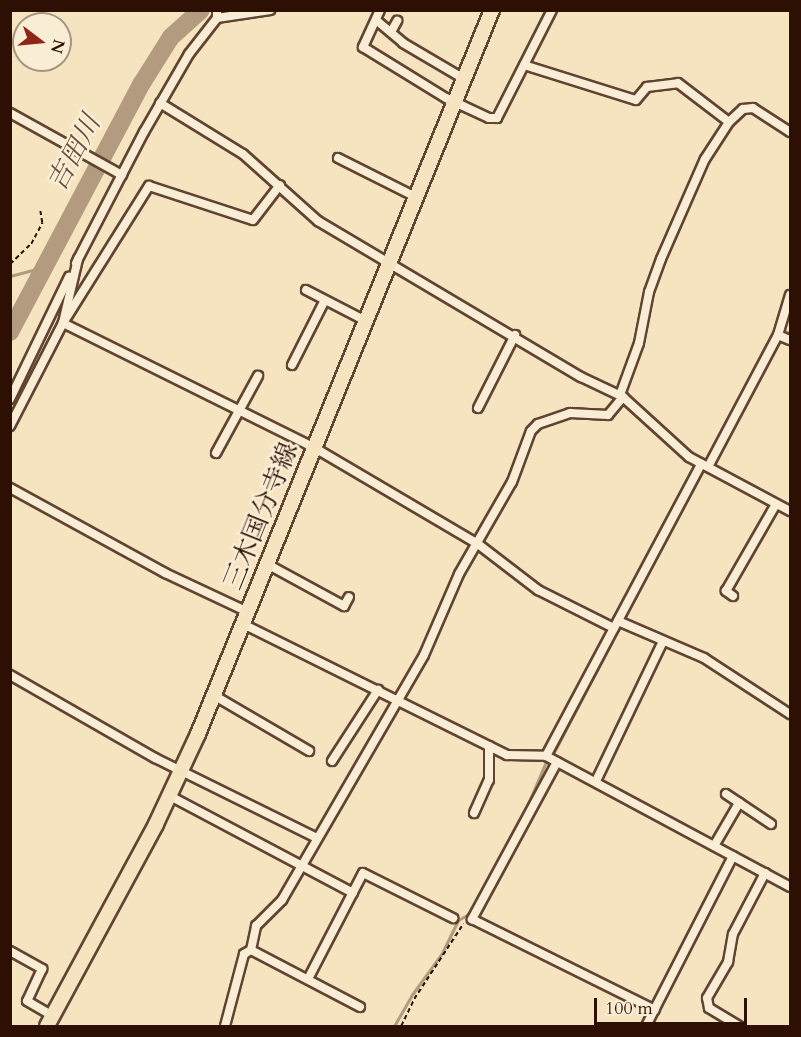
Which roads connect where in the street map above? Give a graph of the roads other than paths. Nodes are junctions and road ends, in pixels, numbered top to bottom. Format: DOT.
graph roads {
  1 [pos="270,10"];
  2 [pos="380,10"];
  3 [pos="492,10"];
  4 [pos="552,10"];
  5 [pos="217,13"];
  6 [pos="376,20"];
  7 [pos="397,21"];
  8 [pos="390,32"];
  9 [pos="524,65"];
  10 [pos="464,79"];
  11 [pos="455,102"];
  12 [pos="160,103"];
  13 [pos="10,113"];
  14 [pos="729,122"];
  15 [pos="790,132"];
  16 [pos="338,159"];
  17 [pos="118,173"];
  18 [pos="280,185"];
  19 [pos="416,197"];
  20 [pos="78,259"];
  21 [pos="390,261"];
  22 [pos="306,290"];
  23 [pos="790,295"];
  24 [pos="324,302"];
  25 [pos="366,321"];
  26 [pos="63,323"];
  27 [pos="515,335"];
  28 [pos="778,335"];
  29 [pos="790,340"];
  30 [pos="292,365"];
  31 [pos="258,375"];
  32 [pos="621,396"];
  33 [pos="10,399"];
  34 [pos="478,408"];
  35 [pos="238,410"];
  36 [pos="10,426"];
  37 [pos="315,448"];
  38 [pos="216,453"];
  39 [pos="705,466"];
  40 [pos="10,488"];
  41 [pos="776,504"];
  42 [pos="790,512"];
  43 [pos="478,544"];
  44 [pos="267,564"];
  45 [pos="733,596"];
  46 [pos="349,597"];
  47 [pos="246,618"];
  48 [pos="619,624"];
  49 [pos="663,641"];
  50 [pos="10,675"];
  51 [pos="378,690"];
  52 [pos="215,696"];
  53 [pos="396,699"];
  54 [pos="790,714"];
  55 [pos="489,746"];
  56 [pos="309,751"];
  57 [pos="546,756"];
  58 [pos="332,761"];
  59 [pos="557,762"];
  60 [pos="182,770"];
  61 [pos="596,781"];
  62 [pos="726,794"];
  63 [pos="170,796"];
  64 [pos="739,803"];
  65 [pos="474,813"];
  66 [pos="771,824"];
  67 [pos="315,837"];
  68 [pos="714,846"];
  69 [pos="733,856"];
  70 [pos="301,865"];
  71 [pos="765,873"];
  72 [pos="790,887"];
  73 [pos="353,893"];
  74 [pos="453,918"];
  75 [pos="251,950"];
  76 [pos="10,951"];
  77 [pos="309,979"];
  78 [pos="360,1007"];
  79 [pos="655,1010"];
  80 [pos="50,1021"];
  81 [pos="225,1026"];
  82 [pos="646,1026"];
  83 [pos="739,1026"];
  1 -- 5 [label="street"];
  2 -- 6 [label="street"];
  3 -- 10 [label="main road, 三木国分寺線"];
  4 -- 9 [label="street"];
  5 -- 12 [label="street"];
  6 -- 8 [label="street"];
  6 -- 11 [label="street"];
  7 -- 8 [label="street"];
  8 -- 10 [label="street"];
  9 -- 11 [label="street"];
  9 -- 14 [label="street"];
  10 -- 11 [label="main road, 三木国分寺線"];
  11 -- 19 [label="main road, 三木国分寺線"];
  12 -- 17 [label="street"];
  12 -- 18 [label="street"];
  13 -- 17 [label="street"];
  14 -- 15 [label="street"];
  14 -- 32 [label="street"];
  16 -- 19 [label="street"];
  17 -- 20 [label="street"];
  18 -- 21 [label="street"];
  18 -- 26 [label="street"];
  19 -- 21 [label="main road, 三木国分寺線"];
  20 -- 26 [label="street"];
  20 -- 33 [label="street"];
  21 -- 25 [label="main road, 三木国分寺線"];
  21 -- 27 [label="street"];
  22 -- 24 [label="street"];
  23 -- 28 [label="street"];
  24 -- 25 [label="street"];
  24 -- 30 [label="street"];
  25 -- 37 [label="main road, 三木国分寺線"];
  26 -- 35 [label="street"];
  26 -- 36 [label="street"];
  27 -- 32 [label="street"];
  27 -- 34 [label="street"];
  28 -- 29 [label="street"];
  28 -- 39 [label="street"];
  31 -- 35 [label="street"];
  32 -- 39 [label="street"];
  32 -- 43 [label="street"];
  35 -- 37 [label="street"];
  35 -- 38 [label="street"];
  37 -- 43 [label="street"];
  37 -- 44 [label="main road, 三木国分寺線"];
  39 -- 41 [label="street"];
  39 -- 48 [label="street"];
  40 -- 47 [label="street"];
  41 -- 42 [label="street"];
  41 -- 45 [label="street"];
  43 -- 48 [label="street"];
  43 -- 53 [label="street"];
  44 -- 46 [label="street"];
  44 -- 47 [label="main road, 三木国分寺線"];
  47 -- 51 [label="street"];
  47 -- 52 [label="main road, 三木国分寺線"];
  48 -- 49 [label="street"];
  48 -- 57 [label="street"];
  49 -- 54 [label="street"];
  49 -- 61 [label="street"];
  50 -- 60 [label="street"];
  51 -- 53 [label="street"];
  51 -- 58 [label="street"];
  52 -- 56 [label="street"];
  52 -- 60 [label="main road, 三木国分寺線"];
  53 -- 55 [label="street"];
  53 -- 67 [label="street"];
  55 -- 57 [label="street"];
  55 -- 65 [label="street"];
  57 -- 59 [label="street"];
  59 -- 61 [label="street"];
  59 -- 79 [label="street"];
  60 -- 63 [label="main road, 三木国分寺線"];
  60 -- 67 [label="street"];
  61 -- 68 [label="street"];
  62 -- 64 [label="street"];
  63 -- 70 [label="street"];
  63 -- 80 [label="main road, 三木国分寺線"];
  64 -- 66 [label="street"];
  64 -- 68 [label="street"];
  67 -- 70 [label="street"];
  68 -- 69 [label="street"];
  69 -- 71 [label="street"];
  69 -- 79 [label="street"];
  70 -- 73 [label="street"];
  70 -- 75 [label="street"];
  71 -- 72 [label="street"];
  71 -- 83 [label="street"];
  73 -- 74 [label="street"];
  73 -- 77 [label="street"];
  75 -- 77 [label="street"];
  75 -- 81 [label="street"];
  76 -- 80 [label="street"];
  77 -- 78 [label="street"];
  79 -- 82 [label="street"];
}
